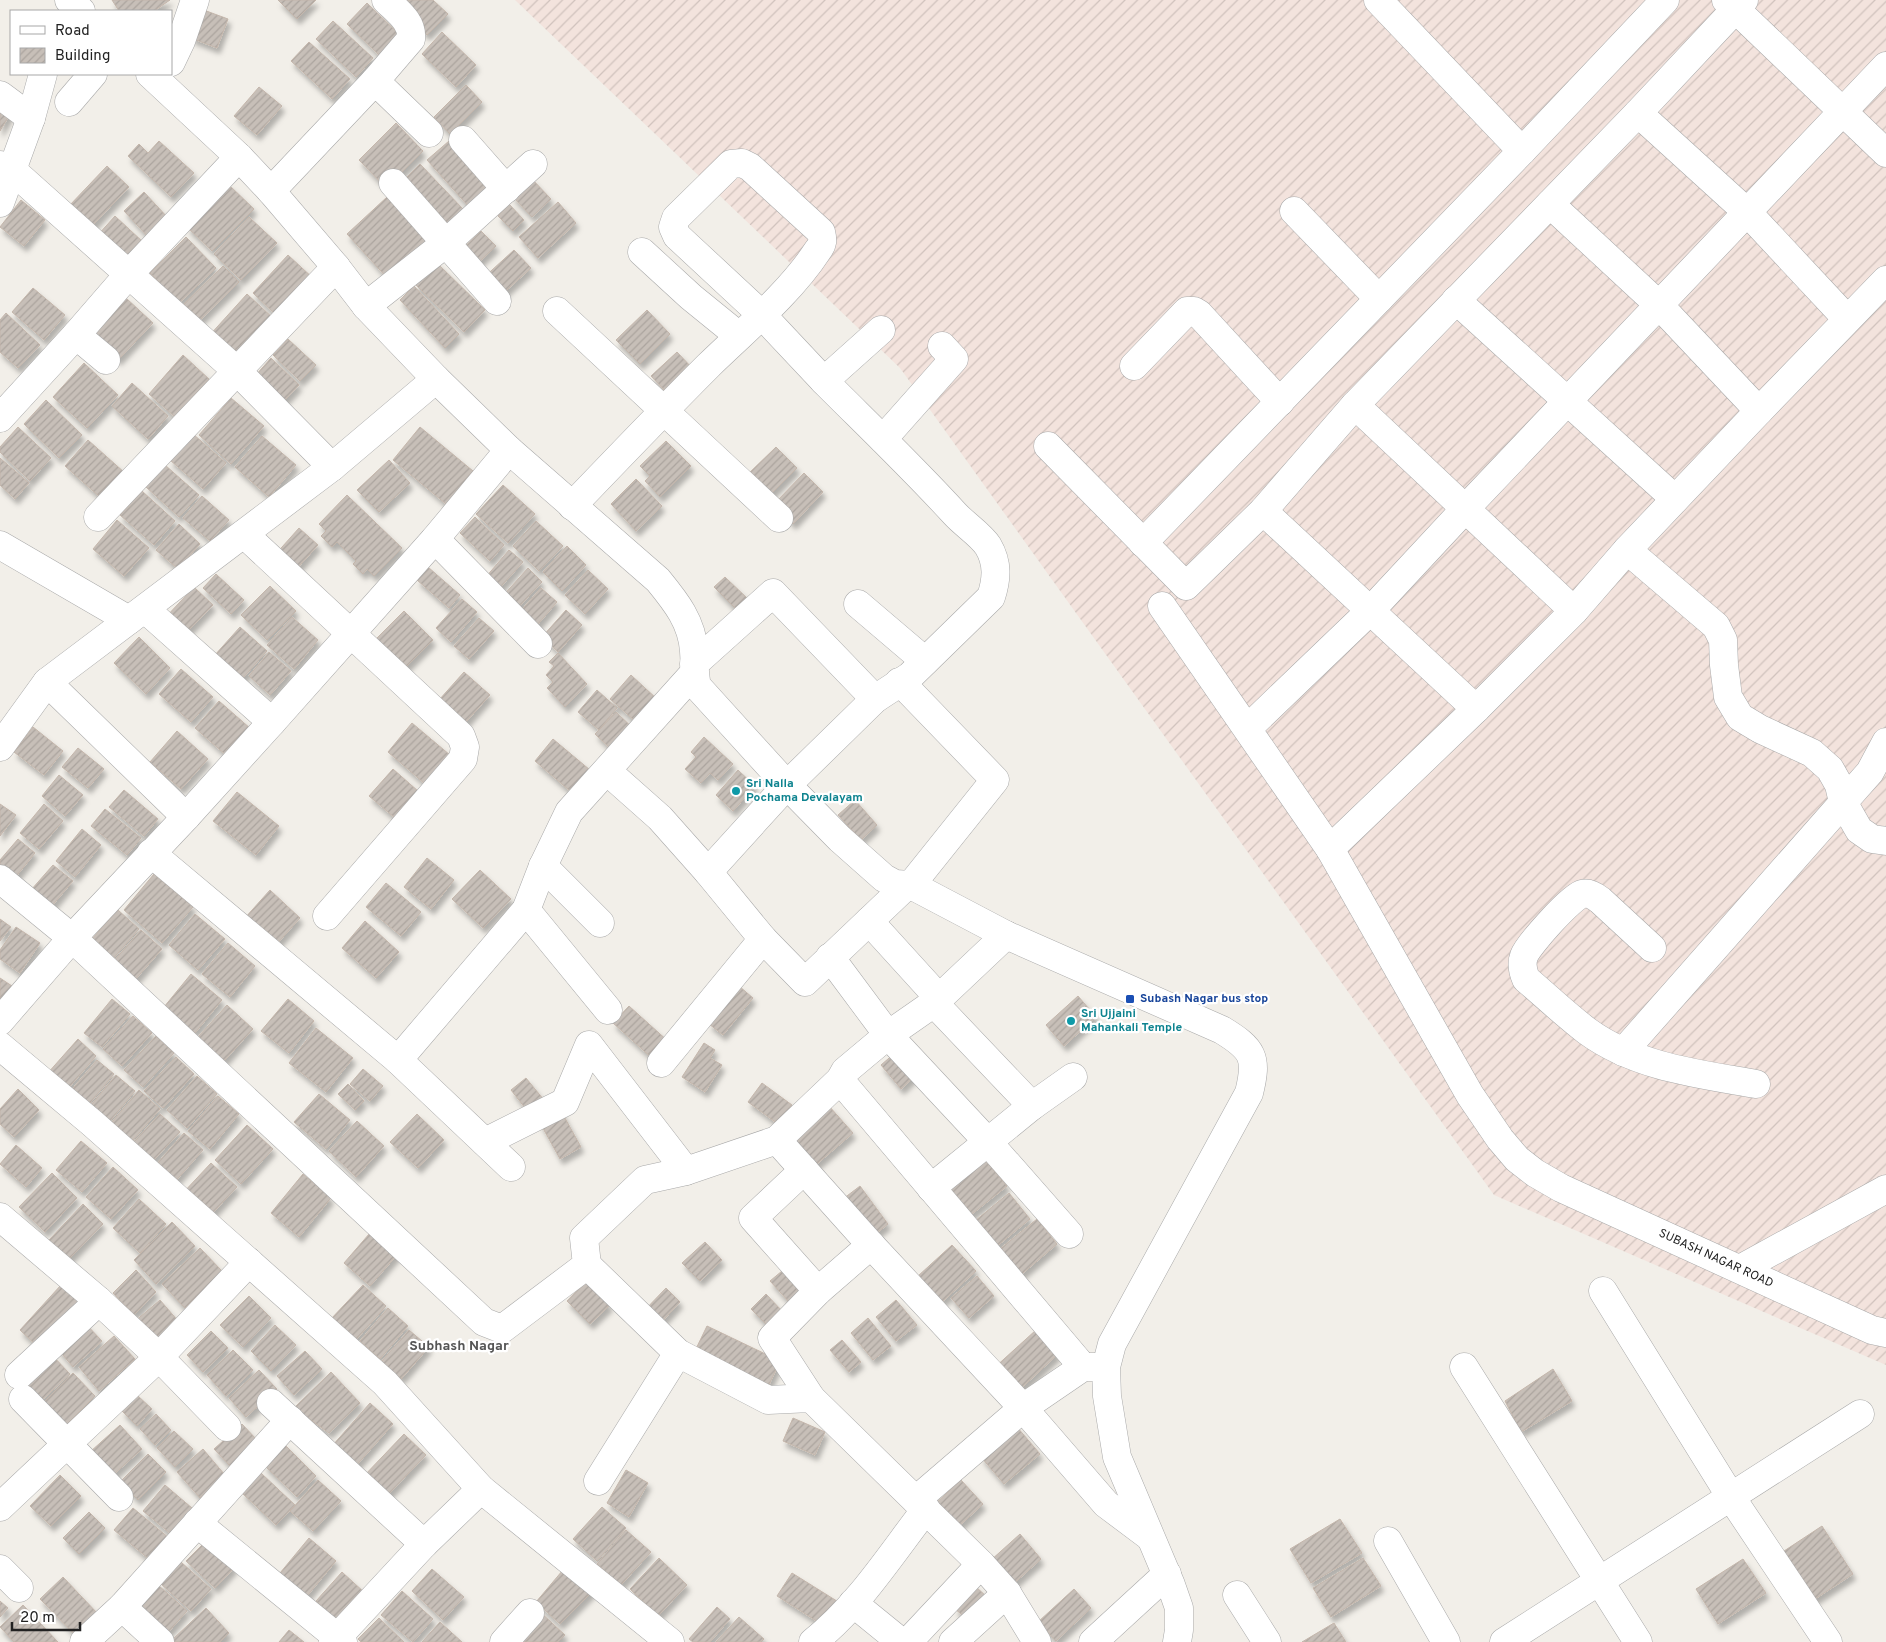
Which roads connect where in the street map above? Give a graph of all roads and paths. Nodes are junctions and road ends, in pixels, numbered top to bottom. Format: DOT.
graph roads {
  1 [pos="69,0"];
  2 [pos="195,0"];
  3 [pos="386,0"];
  4 [pos="1378,0"];
  5 [pos="1665,0"];
  6 [pos="1736,3"];
  7 [pos="80,10"];
  8 [pos="172,56"];
  9 [pos="1886,66"];
  10 [pos="43,75"];
  11 [pos="93,75"];
  12 [pos="164,75"];
  13 [pos="375,80"];
  14 [pos="0,95"];
  15 [pos="69,102"];
  16 [pos="1844,111"];
  17 [pos="1638,113"];
  18 [pos="31,118"];
  19 [pos="430,133"];
  20 [pos="463,140"];
  21 [pos="1522,151"];
  22 [pos="1886,153"];
  23 [pos="239,158"];
  24 [pos="533,164"];
  25 [pos="6,168"];
  26 [pos="394,183"];
  27 [pos="506,189"];
  28 [pos="271,191"];
  29 [pos="0,203"];
  30 [pos="1550,204"];
  31 [pos="1294,211"];
  32 [pos="1748,213"];
  33 [pos="446,243"];
  34 [pos="642,252"];
  35 [pos="336,266"];
  36 [pos="128,275"];
  37 [pos="1886,280"];
  38 [pos="1379,299"];
  39 [pos="1456,300"];
  40 [pos="496,301"];
  41 [pos="1659,305"];
  42 [pos="366,306"];
  43 [pos="557,311"];
  44 [pos="762,315"];
  45 [pos="1847,319"];
  46 [pos="881,330"];
  47 [pos="76,335"];
  48 [pos="739,336"];
  49 [pos="942,346"];
  50 [pos="106,360"];
  51 [pos="1134,366"];
  52 [pos="237,370"];
  53 [pos="436,379"];
  54 [pos="824,381"];
  55 [pos="1280,402"];
  56 [pos="1566,402"];
  57 [pos="1355,405"];
  58 [pos="662,411"];
  59 [pos="1759,411"];
  60 [pos="0,418"];
  61 [pos="883,439"];
  62 [pos="1048,446"];
  63 [pos="509,450"];
  64 [pos="332,467"];
  65 [pos="1675,499"];
  66 [pos="572,506"];
  67 [pos="1464,509"];
  68 [pos="1263,511"];
  69 [pos="98,518"];
  70 [pos="779,518"];
  71 [pos="244,534"];
  72 [pos="435,539"];
  73 [pos="1143,543"];
  74 [pos="0,545"];
  75 [pos="1627,550"];
  76 [pos="858,604"];
  77 [pos="1162,606"];
  78 [pos="1371,610"];
  79 [pos="1574,611"];
  80 [pos="137,615"];
  81 [pos="350,633"];
  82 [pos="538,644"];
  83 [pos="925,661"];
  84 [pos="694,668"];
  85 [pos="47,682"];
  86 [pos="899,682"];
  87 [pos="875,699"];
  88 [pos="1476,709"];
  89 [pos="272,722"];
  90 [pos="1248,728"];
  91 [pos="1886,742"];
  92 [pos="0,747"];
  93 [pos="607,771"];
  94 [pos="787,785"];
  95 [pos="1843,802"];
  96 [pos="186,817"];
  97 [pos="1886,841"];
  98 [pos="1330,849"];
  99 [pos="151,853"];
  100 [pos="542,866"];
  101 [pos="708,872"];
  102 [pos="0,879"];
  103 [pos="909,885"];
  104 [pos="526,910"];
  105 [pos="327,916"];
  106 [pos="869,921"];
  107 [pos="600,923"];
  108 [pos="1006,935"];
  109 [pos="72,938"];
  110 [pos="763,938"];
  111 [pos="1652,948"];
  112 [pos="830,957"];
  113 [pos="937,1001"];
  114 [pos="608,1010"];
  115 [pos="0,1021"];
  116 [pos="888,1035"];
  117 [pos="0,1046"];
  118 [pos="1623,1052"];
  119 [pos="398,1060"];
  120 [pos="661,1062"];
  121 [pos="1072,1077"];
  122 [pos="840,1080"];
  123 [pos="1756,1084"];
  124 [pos="1032,1106"];
  125 [pos="777,1140"];
  126 [pos="485,1142"];
  127 [pos="988,1142"];
  128 [pos="511,1167"];
  129 [pos="804,1170"];
  130 [pos="686,1171"];
  131 [pos="931,1188"];
  132 [pos="1886,1189"];
  133 [pos="0,1217"];
  134 [pos="1069,1234"];
  135 [pos="870,1244"];
  136 [pos="249,1262"];
  137 [pos="587,1265"];
  138 [pos="1740,1269"];
  139 [pos="818,1291"];
  140 [pos="1603,1291"];
  141 [pos="99,1301"];
  142 [pos="1879,1331"];
  143 [pos="678,1353"];
  144 [pos="159,1357"];
  145 [pos="1094,1367"];
  146 [pos="1464,1367"];
  147 [pos="811,1398"];
  148 [pos="1023,1408"];
  149 [pos="1860,1414"];
  150 [pos="227,1427"];
  151 [pos="67,1443"];
  152 [pos="598,1481"];
  153 [pos="481,1489"];
  154 [pos="119,1497"];
  155 [pos="1731,1497"];
  156 [pos="921,1505"];
  157 [pos="0,1508"];
  158 [pos="197,1523"];
  159 [pos="1151,1538"];
  160 [pos="1388,1541"];
  161 [pos="424,1544"];
  162 [pos="981,1564"];
  163 [pos="0,1570"];
  164 [pos="1166,1574"];
  165 [pos="1600,1581"];
  166 [pos="20,1588"];
  167 [pos="1007,1593"];
  168 [pos="1237,1595"];
  169 [pos="853,1603"];
  170 [pos="122,1607"];
  171 [pos="530,1613"];
  172 [pos="338,1640"];
  173 [pos="84,1642"];
  174 [pos="160,1642"];
  175 [pos="504,1642"];
  176 [pos="670,1642"];
  177 [pos="813,1642"];
  178 [pos="901,1642"];
  179 [pos="908,1642"];
  180 [pos="953,1642"];
  181 [pos="1037,1642"];
  182 [pos="1093,1642"];
  183 [pos="1177,1642"];
  184 [pos="1267,1642"];
  185 [pos="1446,1642"];
  186 [pos="1504,1642"];
  187 [pos="1638,1642"];
  188 [pos="1828,1642"];
  1 -- 7 [label="street"];
  2 -- 8 [label="street"];
  3 -- 13 [label="street"];
  4 -- 21 [label="street"];
  5 -- 21 [label="street"];
  6 -- 16 [label="street"];
  6 -- 17 [label="street"];
  9 -- 16 [label="street"];
  10 -- 18 [label="street"];
  11 -- 15 [label="street"];
  12 -- 23 [label="street"];
  13 -- 19 [label="street"];
  13 -- 28 [label="street"];
  14 -- 18 [label="street"];
  16 -- 22 [label="street"];
  16 -- 32 [label="street"];
  17 -- 30 [label="street"];
  17 -- 32 [label="street"];
  18 -- 25 [label="street"];
  20 -- 27 [label="street"];
  21 -- 38 [label="street"];
  23 -- 28 [label="street"];
  23 -- 36 [label="street"];
  24 -- 27 [label="street"];
  25 -- 29 [label="street"];
  25 -- 36 [label="street"];
  26 -- 33 [label="street"];
  27 -- 33 [label="street"];
  28 -- 35 [label="street"];
  30 -- 39 [label="street"];
  30 -- 41 [label="street"];
  31 -- 38 [label="street"];
  32 -- 41 [label="street"];
  32 -- 45 [label="street"];
  33 -- 40 [label="street"];
  33 -- 42 [label="street"];
  34 -- 48 [label="street"];
  35 -- 42 [label="street"];
  35 -- 52 [label="street"];
  36 -- 47 [label="street"];
  36 -- 52 [label="street"];
  37 -- 45 [label="street"];
  38 -- 55 [label="street"];
  39 -- 56 [label="street"];
  39 -- 57 [label="street"];
  41 -- 56 [label="street"];
  41 -- 59 [label="street"];
  42 -- 53 [label="street"];
  43 -- 58 [label="street"];
  44 -- 44 [label="street"];
  44 -- 48 [label="street"];
  44 -- 54 [label="street"];
  45 -- 59 [label="street"];
  46 -- 54 [label="street"];
  47 -- 50 [label="street"];
  47 -- 60 [label="street"];
  48 -- 58 [label="street"];
  49 -- 61 [label="street"];
  51 -- 55 [label="street"];
  52 -- 64 [label="street"];
  52 -- 69 [label="street"];
  53 -- 63 [label="street"];
  53 -- 64 [label="street"];
  54 -- 61 [label="street"];
  55 -- 73 [label="street"];
  56 -- 65 [label="street"];
  56 -- 67 [label="street"];
  57 -- 67 [label="street"];
  57 -- 68 [label="street"];
  58 -- 66 [label="street"];
  58 -- 70 [label="street"];
  59 -- 65 [label="street"];
  61 -- 83 [label="street"];
  62 -- 73 [label="street"];
  63 -- 66 [label="street"];
  63 -- 72 [label="street"];
  64 -- 71 [label="street"];
  65 -- 75 [label="street"];
  66 -- 84 [label="street"];
  67 -- 78 [label="street"];
  67 -- 79 [label="street"];
  68 -- 73 [label="street"];
  68 -- 78 [label="street"];
  71 -- 80 [label="street"];
  71 -- 81 [label="street"];
  72 -- 81 [label="street"];
  72 -- 82 [label="street"];
  74 -- 80 [label="street"];
  75 -- 79 [label="street"];
  75 -- 95 [label="street"];
  76 -- 83 [label="street"];
  77 -- 90 [label="street, SUBASH NAGAR ROAD"];
  78 -- 88 [label="street"];
  78 -- 90 [label="street"];
  79 -- 88 [label="street"];
  80 -- 85 [label="street"];
  80 -- 89 [label="street"];
  81 -- 89 [label="street"];
  81 -- 105 [label="street"];
  83 -- 86 [label="street"];
  84 -- 87 [label="street"];
  84 -- 93 [label="street"];
  84 -- 94 [label="street"];
  85 -- 92 [label="street"];
  85 -- 96 [label="street"];
  86 -- 87 [label="street"];
  86 -- 103 [label="street"];
  87 -- 94 [label="street"];
  88 -- 98 [label="street"];
  89 -- 96 [label="street"];
  90 -- 98 [label="street, SUBASH NAGAR ROAD"];
  91 -- 95 [label="street"];
  93 -- 100 [label="street"];
  93 -- 101 [label="street"];
  94 -- 101 [label="street"];
  94 -- 103 [label="street"];
  95 -- 97 [label="street"];
  95 -- 118 [label="street"];
  96 -- 99 [label="street"];
  98 -- 138 [label="street, SUBASH NAGAR ROAD"];
  99 -- 109 [label="street"];
  99 -- 119 [label="street"];
  100 -- 104 [label="street"];
  100 -- 107 [label="street"];
  101 -- 110 [label="street"];
  102 -- 109 [label="street"];
  103 -- 106 [label="street"];
  103 -- 108 [label="street"];
  104 -- 114 [label="street"];
  104 -- 119 [label="street"];
  106 -- 112 [label="street"];
  106 -- 113 [label="street"];
  108 -- 113 [label="street"];
  108 -- 145 [label="street"];
  109 -- 115 [label="street"];
  109 -- 137 [label="street"];
  110 -- 112 [label="street"];
  110 -- 120 [label="street"];
  111 -- 118 [label="street"];
  112 -- 116 [label="street"];
  113 -- 116 [label="street"];
  113 -- 124 [label="street"];
  116 -- 122 [label="street"];
  116 -- 127 [label="street"];
  117 -- 136 [label="street"];
  118 -- 123 [label="street"];
  119 -- 126 [label="street"];
  121 -- 124 [label="street"];
  122 -- 125 [label="street"];
  122 -- 131 [label="street"];
  124 -- 127 [label="street"];
  125 -- 129 [label="street"];
  125 -- 130 [label="street"];
  126 -- 128 [label="street"];
  126 -- 130 [label="street"];
  127 -- 131 [label="street"];
  127 -- 134 [label="street"];
  129 -- 135 [label="street"];
  129 -- 139 [label="street"];
  130 -- 137 [label="street"];
  131 -- 145 [label="street"];
  132 -- 138 [label="street"];
  133 -- 141 [label="street"];
  135 -- 139 [label="street"];
  135 -- 148 [label="street"];
  136 -- 144 [label="street"];
  136 -- 153 [label="street"];
  137 -- 143 [label="street"];
  138 -- 142 [label="street, SUBASH NAGAR ROAD"];
  139 -- 147 [label="street"];
  140 -- 155 [label="street"];
  141 -- 144 [label="street"];
  141 -- 151 [label="street"];
  143 -- 147 [label="street"];
  143 -- 152 [label="street"];
  144 -- 150 [label="street"];
  144 -- 151 [label="street"];
  145 -- 148 [label="street"];
  145 -- 159 [label="street"];
  146 -- 165 [label="street"];
  147 -- 156 [label="street"];
  148 -- 156 [label="street"];
  148 -- 159 [label="street"];
  149 -- 155 [label="street"];
  151 -- 154 [label="street"];
  151 -- 157 [label="street"];
  153 -- 161 [label="street"];
  153 -- 176 [label="street"];
  155 -- 165 [label="street"];
  155 -- 188 [label="street"];
  156 -- 162 [label="street"];
  156 -- 169 [label="street"];
  158 -- 161 [label="street"];
  158 -- 170 [label="street"];
  158 -- 172 [label="street"];
  159 -- 164 [label="street"];
  160 -- 185 [label="street"];
  161 -- 172 [label="street"];
  162 -- 167 [label="street"];
  162 -- 179 [label="street"];
  163 -- 166 [label="street"];
  164 -- 182 [label="street"];
  164 -- 183 [label="street"];
  165 -- 186 [label="street"];
  165 -- 187 [label="street"];
  167 -- 180 [label="street"];
  167 -- 181 [label="street"];
  168 -- 184 [label="street"];
  169 -- 177 [label="street"];
  169 -- 178 [label="street"];
  170 -- 173 [label="street"];
  170 -- 174 [label="street"];
  171 -- 175 [label="street"];
}
